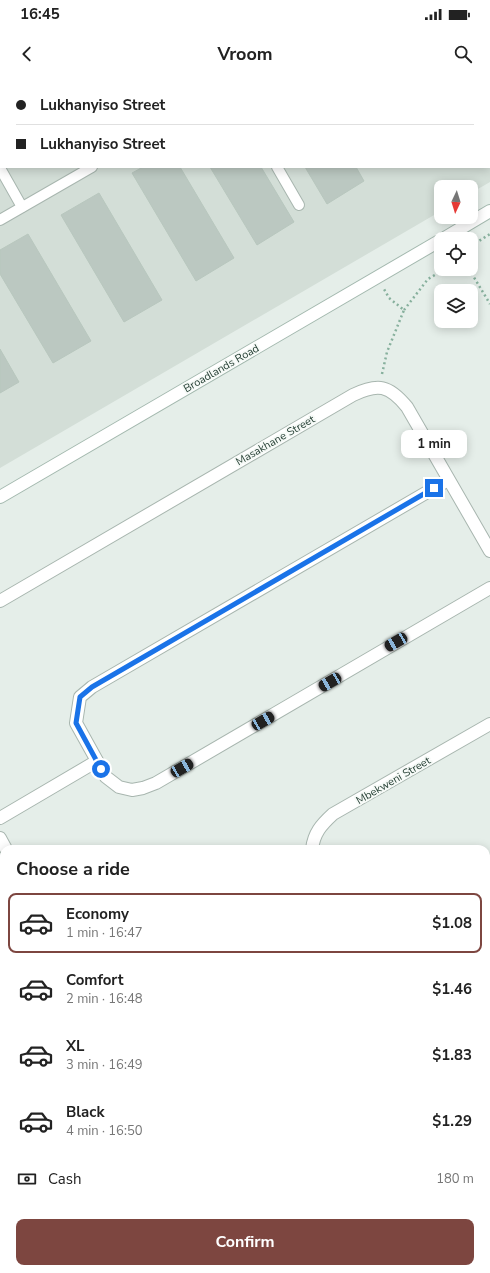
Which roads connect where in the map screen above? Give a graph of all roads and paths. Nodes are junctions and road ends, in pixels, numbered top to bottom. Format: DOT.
graph roads {
  1 [pos="0,168"];
  2 [pos="90,168"];
  3 [pos="278,168"];
  4 [pos="299,205"];
  5 [pos="22,207"];
  6 [pos="490,211"];
  7 [pos="0,220"];
  8 [pos="455,232"];
  9 [pos="490,234"];
  10 [pos="478,242"];
  11 [pos="434,245"];
  12 [pos="434,275"];
  13 [pos="473,276"];
  14 [pos="377,277"];
  15 [pos="490,304"];
  16 [pos="404,310"];
  17 [pos="379,388"];
  18 [pos="448,480"];
  19 [pos="0,497"];
  20 [pos="490,551"];
  21 [pos="490,588"];
  22 [pos="0,601"];
  23 [pos="490,724"];
  24 [pos="97,761"];
  25 [pos="0,818"];
  26 [pos="313,845"];
  1 -- 5 [label="lane"];
  2 -- 5 [label="lane"];
  3 -- 4 [label="lane"];
  5 -- 7 [label="lane"];
  6 -- 8 [label="street, Broadlands Road"];
  9 -- 10 [label="path"];
  11 -- 14 [label="street, Broadlands Road"];
  12 -- 16 [label="path"];
  13 -- 15 [label="path"];
  14 -- 16 [label="path"];
  14 -- 19 [label="street, Broadlands Road"];
  16 -- 17 [label="path"];
  17 -- 18 [label="street"];
  17 -- 22 [label="street, Masakhane Street"];
  18 -- 20 [label="street"];
  18 -- 24 [label="street"];
  21 -- 24 [label="street"];
  23 -- 26 [label="street, Mbekweni Street"];
  24 -- 25 [label="street"];
}
